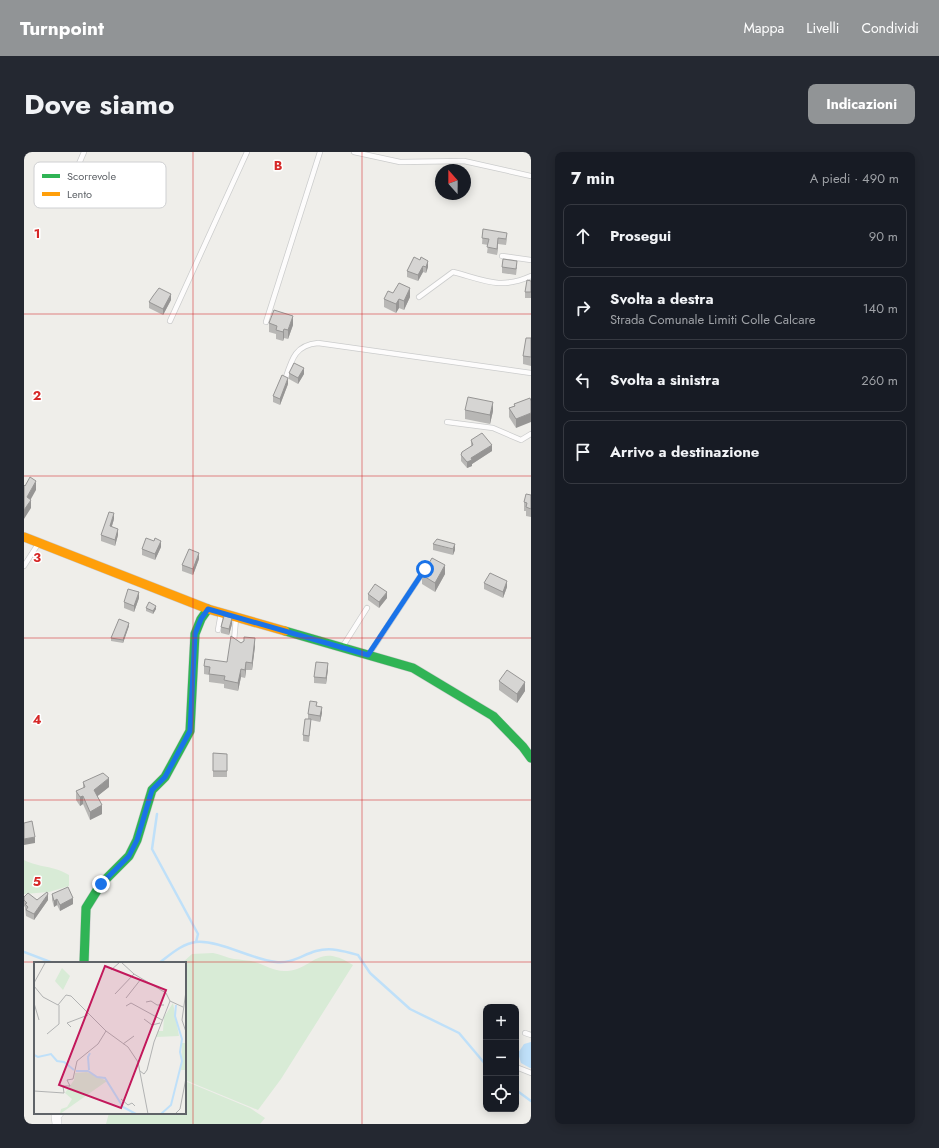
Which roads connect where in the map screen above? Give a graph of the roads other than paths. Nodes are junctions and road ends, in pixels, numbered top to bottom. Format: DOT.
graph roads {
  1 [pos="84,152"];
  2 [pos="247,152"];
  3 [pos="320,152"];
  4 [pos="354,152"];
  5 [pos="80,162"];
  6 [pos="531,176"];
  7 [pos="502,256"];
  8 [pos="531,260"];
  9 [pos="531,276"];
  10 [pos="418,297"];
  11 [pos="170,321"];
  12 [pos="266,322"];
  13 [pos="531,373"];
  14 [pos="286,377"];
  15 [pos="447,422"];
  16 [pos="531,434"];
  17 [pos="24,537"];
  18 [pos="39,543"];
  19 [pos="24,566"];
  20 [pos="425,569"];
  21 [pos="368,608"];
  22 [pos="208,609"];
  23 [pos="221,614"];
  24 [pos="236,618"];
  25 [pos="218,630"];
  26 [pos="240,647"];
  27 [pos="342,647"];
  28 [pos="368,655"];
  29 [pos="531,758"];
  30 [pos="84,962"];
  31 [pos="525,1033"];
  32 [pos="531,1035"];
  33 [pos="519,1068"];
  34 [pos="531,1073"];
  35 [pos="58,1114"];
  36 [pos="57,1124"];
  1 -- 5 [label="lane"];
  2 -- 11 [label="lane"];
  3 -- 12 [label="lane"];
  4 -- 6 [label="lane"];
  7 -- 8 [label="lane"];
  9 -- 10 [label="lane"];
  13 -- 14 [label="lane"];
  15 -- 16 [label="lane"];
  17 -- 18 [label="street"];
  18 -- 19 [label="lane"];
  18 -- 22 [label="street"];
  20 -- 28 [label="lane"];
  21 -- 27 [label="lane"];
  22 -- 23 [label="street"];
  22 -- 30 [label="street"];
  23 -- 24 [label="street"];
  23 -- 25 [label="lane"];
  24 -- 26 [label="lane"];
  24 -- 27 [label="street"];
  27 -- 28 [label="street"];
  28 -- 29 [label="street"];
  31 -- 32 [label="lane"];
  33 -- 34 [label="lane"];
  35 -- 36 [label="street"];
}
